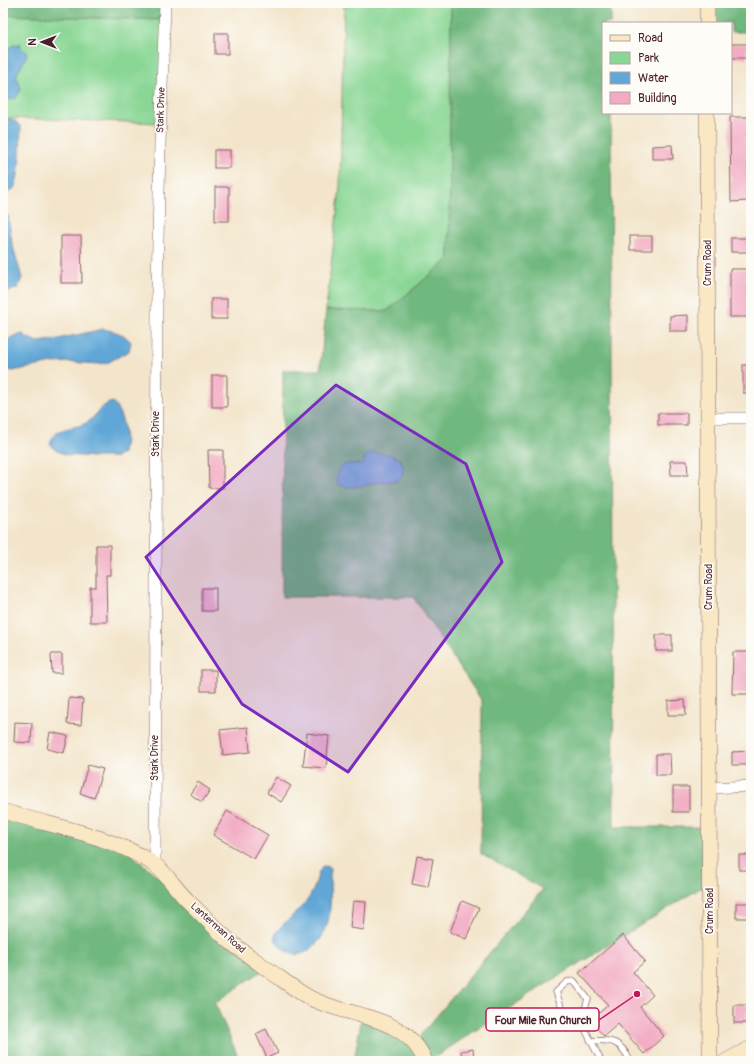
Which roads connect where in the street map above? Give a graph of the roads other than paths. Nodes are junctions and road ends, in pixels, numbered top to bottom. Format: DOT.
graph roads {
  1 [pos="165,3"];
  2 [pos="707,3"];
  3 [pos="707,22"];
  4 [pos="707,114"];
  5 [pos="709,418"];
  6 [pos="751,418"];
  7 [pos="751,786"];
  8 [pos="710,788"];
  9 [pos="3,811"];
  10 [pos="155,865"];
  11 [pos="581,1022"];
  12 [pos="591,1041"];
  13 [pos="751,1048"];
  14 [pos="425,1061"];
  15 [pos="601,1061"];
  16 [pos="630,1061"];
  17 [pos="710,1061"];
  18 [pos="726,1061"];
  1 -- 10 [label="street, Stark Drive"];
  2 -- 3 [label="street"];
  4 -- 5 [label="street, Crum Road"];
  5 -- 6 [label="street"];
  5 -- 8 [label="street, Crum Road"];
  7 -- 8 [label="street"];
  8 -- 17 [label="street, Crum Road"];
  9 -- 10 [label="street, Lanterman Road"];
  10 -- 14 [label="street, Lanterman Road"];
  11 -- 11 [label="lane"];
  11 -- 12 [label="lane"];
  12 -- 15 [label="lane"];
  12 -- 16 [label="lane"];
  13 -- 18 [label="street"];
}
